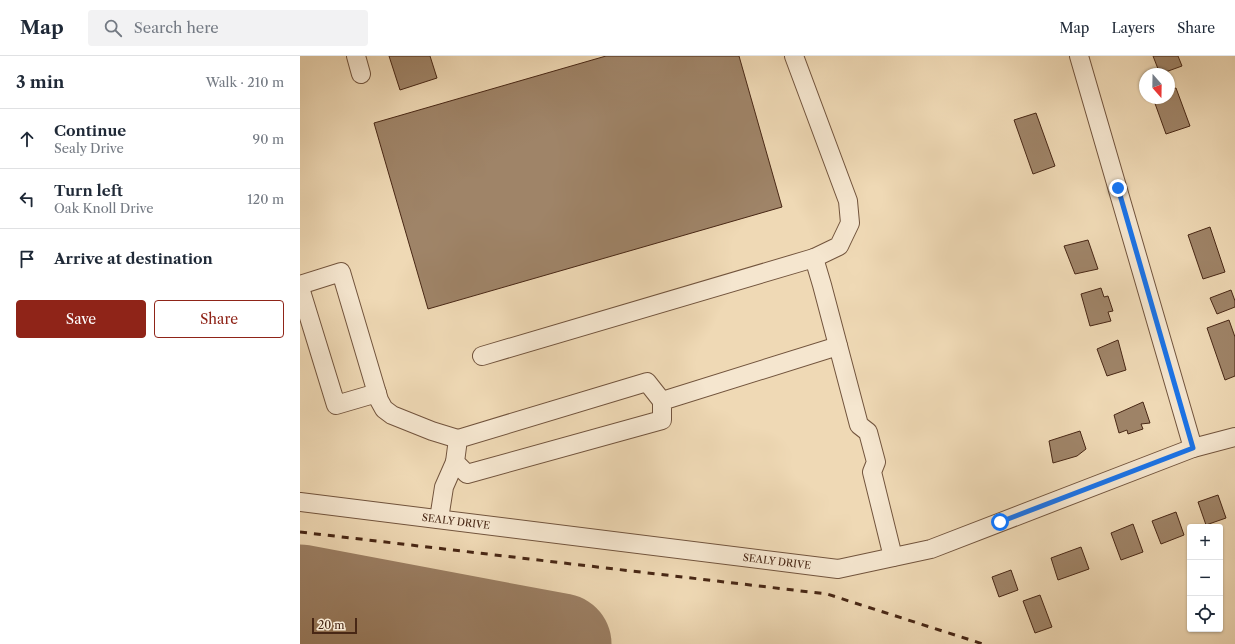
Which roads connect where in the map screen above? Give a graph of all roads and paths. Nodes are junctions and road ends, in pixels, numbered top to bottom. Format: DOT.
graph roads {
  1 [pos="356,56"];
  2 [pos="794,56"];
  3 [pos="1079,56"];
  4 [pos="361,74"];
  5 [pos="814,258"];
  6 [pos="300,284"];
  7 [pos="300,288"];
  8 [pos="838,346"];
  9 [pos="482,356"];
  10 [pos="377,393"];
  11 [pos="662,401"];
  12 [pos="1235,437"];
  13 [pos="458,439"];
  14 [pos="1193,448"];
  15 [pos="455,462"];
  16 [pos="300,502"];
  17 [pos="439,519"];
  18 [pos="893,557"];
  1 -- 4 [label="street"];
  2 -- 5 [label="street"];
  3 -- 14 [label="street"];
  5 -- 8 [label="street"];
  5 -- 9 [label="street"];
  6 -- 10 [label="street"];
  7 -- 10 [label="street"];
  8 -- 11 [label="street"];
  8 -- 18 [label="street"];
  10 -- 13 [label="street"];
  11 -- 13 [label="street"];
  11 -- 15 [label="street"];
  12 -- 14 [label="street, SEALY DRIVE"];
  13 -- 15 [label="street"];
  14 -- 18 [label="street, SEALY DRIVE"];
  15 -- 17 [label="street"];
  16 -- 17 [label="street, SEALY DRIVE"];
  17 -- 18 [label="street, SEALY DRIVE"];
}
